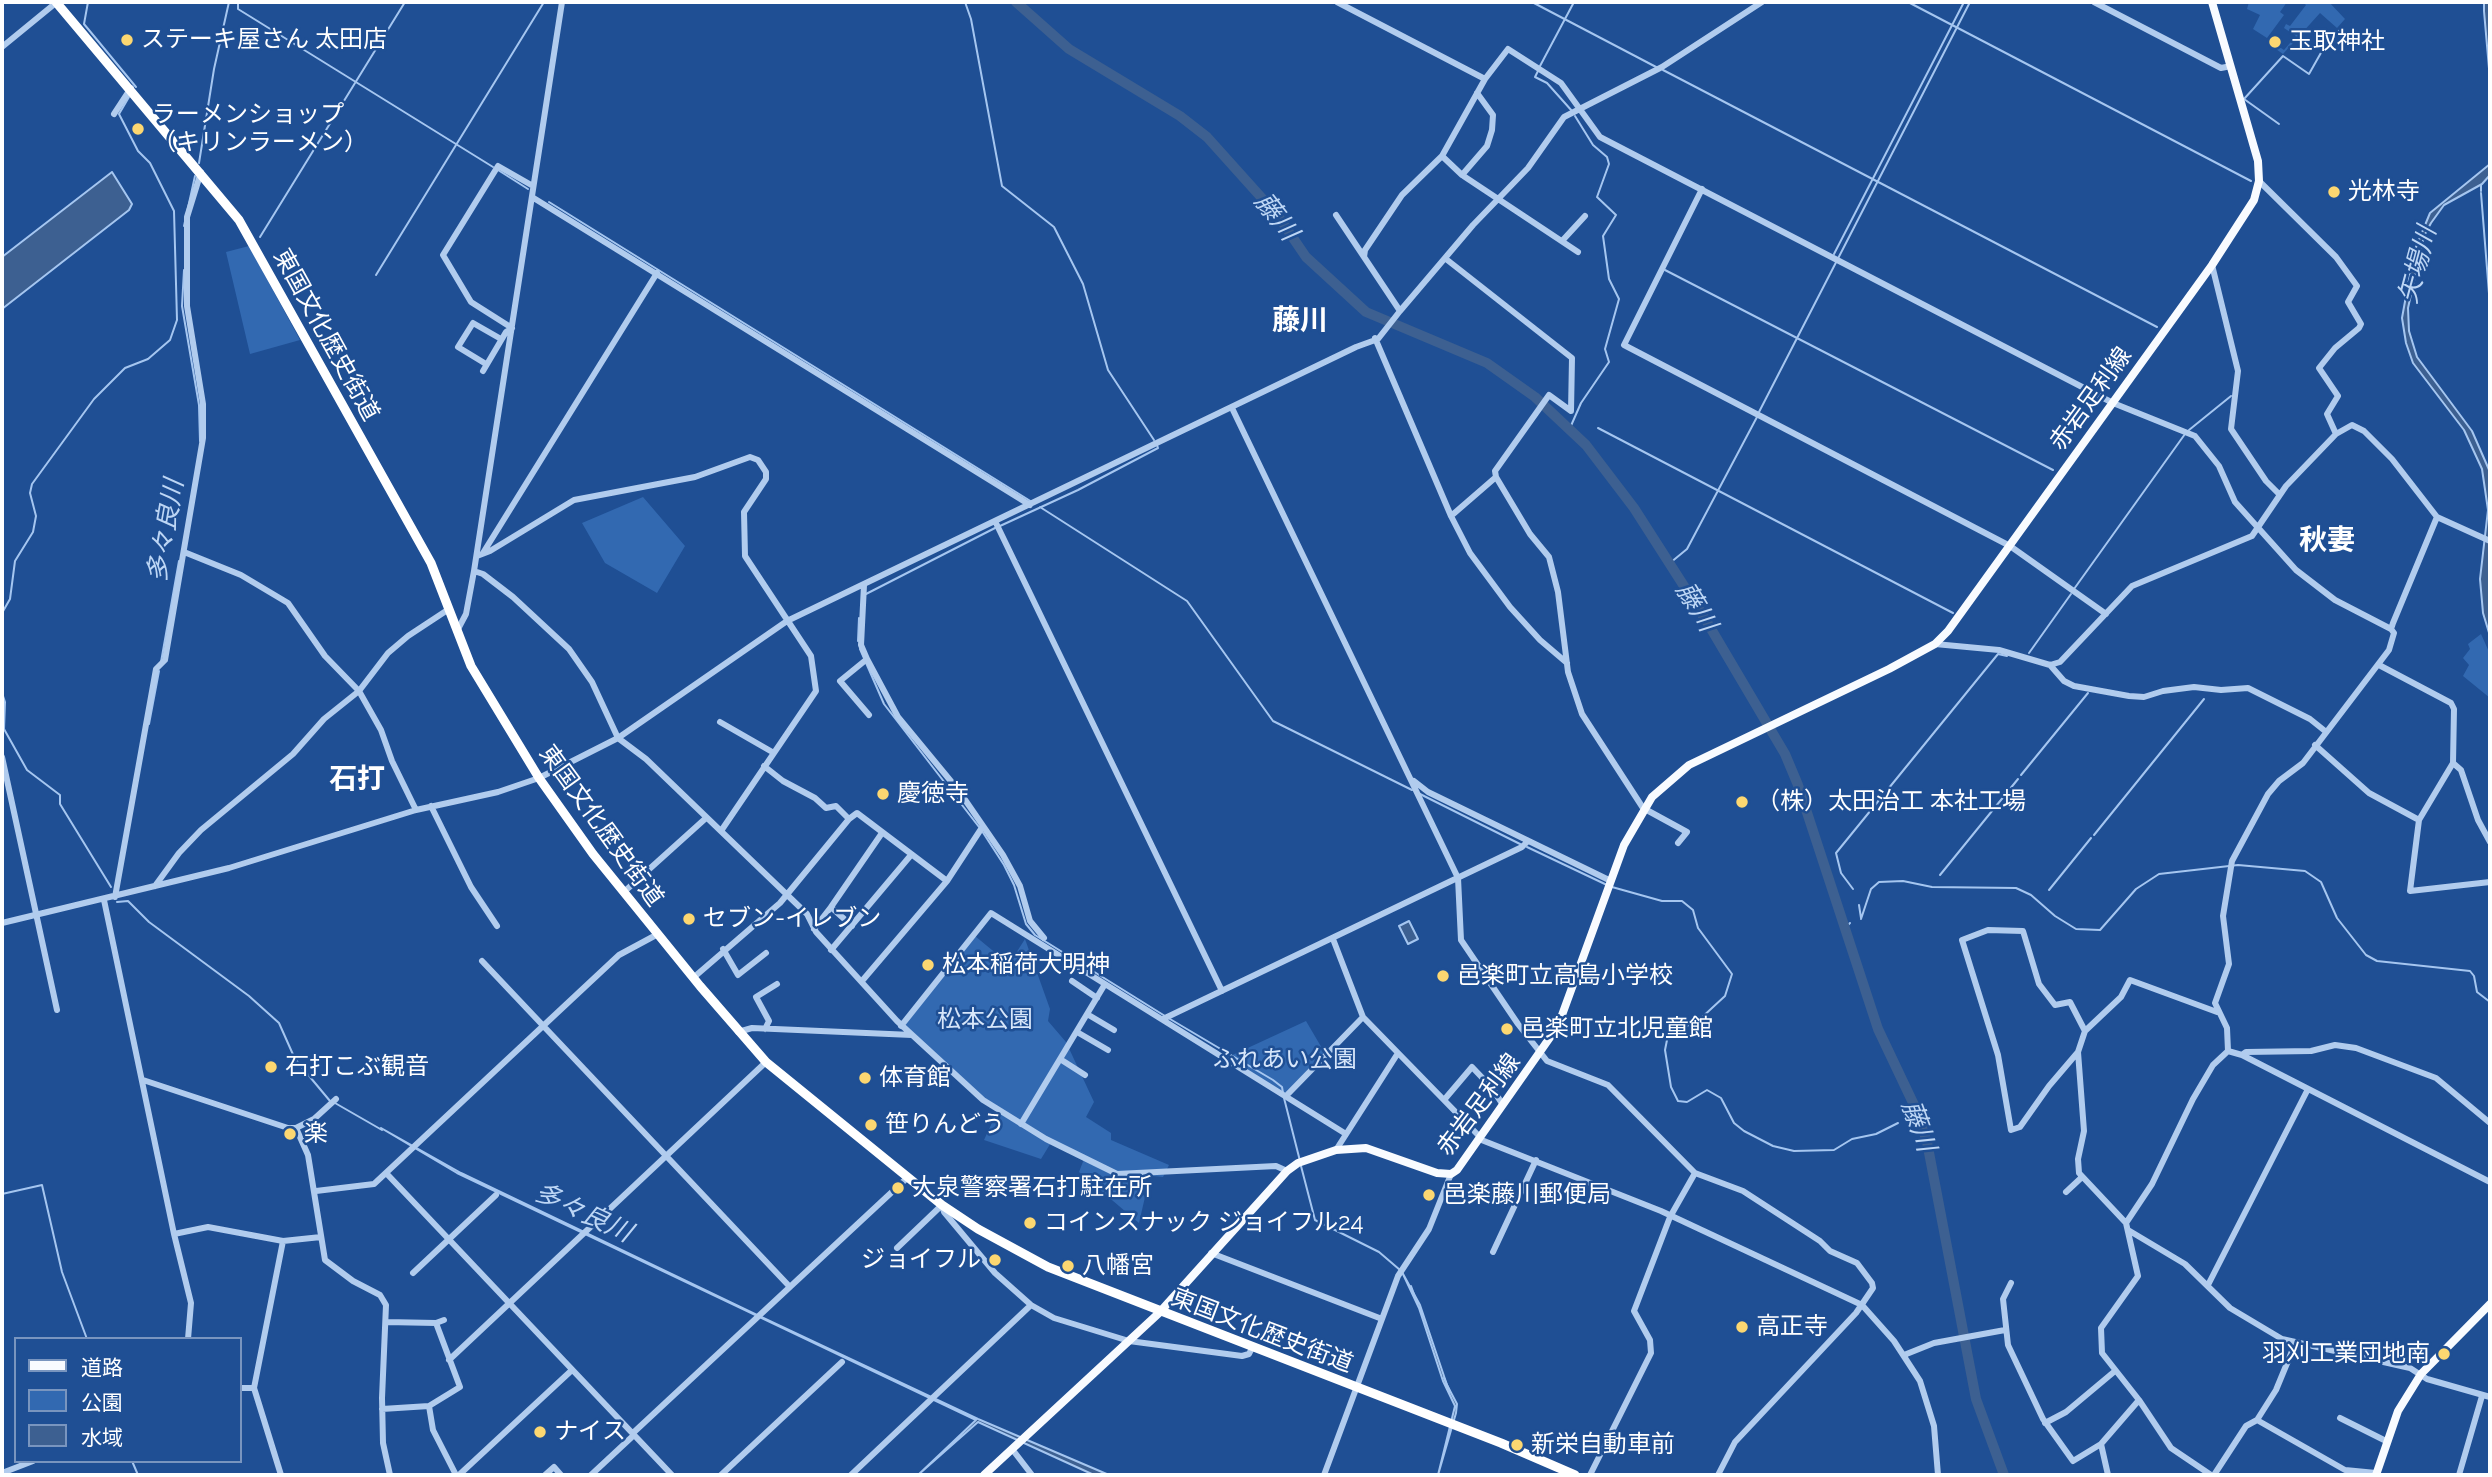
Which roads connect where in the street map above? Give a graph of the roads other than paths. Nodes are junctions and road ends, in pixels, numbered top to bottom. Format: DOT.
graph roads {
  1 [pos="56,2"];
  2 [pos="562,2"];
  3 [pos="1336,2"];
  4 [pos="1762,2"];
  5 [pos="2094,2"];
  6 [pos="2212,2"];
  7 [pos="2,47"];
  8 [pos="2231,66"];
  9 [pos="1485,79"];
  10 [pos="131,88"];
  11 [pos="1477,93"];
  12 [pos="1580,108"];
  13 [pos="114,114"];
  14 [pos="1442,156"];
  15 [pos="201,172"];
  16 [pos="1462,175"];
  17 [pos="2259,181"];
  18 [pos="533,186"];
  19 [pos="1702,189"];
  20 [pos="532,197"];
  21 [pos="1498,200"];
  22 [pos="1336,215"];
  23 [pos="1585,216"];
  24 [pos="1562,242"];
  25 [pos="1578,252"];
  26 [pos="1364,257"];
  27 [pos="1446,259"];
  28 [pos="2212,265"];
  29 [pos="657,273"];
  30 [pos="1400,312"];
  31 [pos="512,328"];
  32 [pos="1375,338"];
  33 [pos="501,340"];
  34 [pos="486,364"];
  35 [pos="483,371"];
  36 [pos="2113,403"];
  37 [pos="1232,408"];
  38 [pos="2336,434"];
  39 [pos="1496,478"];
  40 [pos="2280,495"];
  41 [pos="1030,505"];
  42 [pos="1451,516"];
  43 [pos="2437,517"];
  44 [pos="995,521"];
  45 [pos="2259,530"];
  46 [pos="2490,541"];
  47 [pos="2010,546"];
  48 [pos="184,552"];
  49 [pos="480,555"];
  50 [pos="474,571"];
  51 [pos="864,585"];
  52 [pos="449,609"];
  53 [pos="2106,614"];
  54 [pos="787,621"];
  55 [pos="2390,629"];
  56 [pos="456,632"];
  57 [pos="1935,644"];
  58 [pos="867,659"];
  59 [pos="1567,663"];
  60 [pos="2050,665"];
  61 [pos="2379,665"];
  62 [pos="359,691"];
  63 [pos="869,715"];
  64 [pos="720,722"];
  65 [pos="2325,731"];
  66 [pos="618,738"];
  67 [pos="2315,745"];
  68 [pos="774,753"];
  69 [pos="2,758"];
  70 [pos="2453,763"];
  71 [pos="764,766"];
  72 [pos="539,778"];
  73 [pos="1413,782"];
  74 [pos="431,806"];
  75 [pos="1643,808"];
  76 [pos="416,810"];
  77 [pos="706,818"];
  78 [pos="849,819"];
  79 [pos="2418,820"];
  80 [pos="983,825"];
  81 [pos="720,831"];
  82 [pos="882,833"];
  83 [pos="1528,841"];
  84 [pos="2490,842"];
  85 [pos="1678,843"];
  86 [pos="911,855"];
  87 [pos="1458,878"];
  88 [pos="947,881"];
  89 [pos="2490,882"];
  90 [pos="1609,885"];
  91 [pos="155,886"];
  92 [pos="625,891"];
  93 [pos="786,896"];
  94 [pos="115,897"];
  95 [pos="104,900"];
  96 [pos="831,907"];
  97 [pos="38,915"];
  98 [pos="2,923"];
  99 [pos="497,926"];
  100 [pos="852,926"];
  101 [pos="814,929"];
  102 [pos="659,934"];
  103 [pos="1044,938"];
  104 [pos="1333,939"];
  105 [pos="723,949"];
  106 [pos="831,950"];
  107 [pos="766,953"];
  108 [pos="482,961"];
  109 [pos="693,978"];
  110 [pos="862,981"];
  111 [pos="1072,981"];
  112 [pos="778,984"];
  113 [pos="1105,984"];
  114 [pos="1222,992"];
  115 [pos="1097,998"];
  116 [pos="57,1010"];
  117 [pos="2217,1012"];
  118 [pos="1087,1014"];
  119 [pos="1363,1017"];
  120 [pos="1163,1019"];
  121 [pos="544,1026"];
  122 [pos="901,1026"];
  123 [pos="765,1029"];
  124 [pos="1114,1030"];
  125 [pos="2085,1031"];
  126 [pos="738,1032"];
  127 [pos="1077,1032"];
  128 [pos="912,1035"];
  129 [pos="1108,1050"];
  130 [pos="2228,1051"];
  131 [pos="2078,1052"];
  132 [pos="1398,1054"];
  133 [pos="1540,1054"];
  134 [pos="2242,1055"];
  135 [pos="1060,1059"];
  136 [pos="766,1062"];
  137 [pos="1085,1075"];
  138 [pos="143,1080"];
  139 [pos="2308,1089"];
  140 [pos="1287,1096"];
  141 [pos="336,1099"];
  142 [pos="1444,1100"];
  143 [pos="1503,1105"];
  144 [pos="2490,1123"];
  145 [pos="1021,1124"];
  146 [pos="296,1128"];
  147 [pos="1346,1134"];
  148 [pos="1480,1138"];
  149 [pos="1336,1150"];
  150 [pos="666,1156"];
  151 [pos="1536,1160"];
  152 [pos="1287,1171"];
  153 [pos="1695,1173"];
  154 [pos="387,1174"];
  155 [pos="1451,1174"];
  156 [pos="907,1178"];
  157 [pos="2081,1178"];
  158 [pos="2490,1182"];
  159 [pos="316,1191"];
  160 [pos="2066,1192"];
  161 [pos="496,1195"];
  162 [pos="942,1205"];
  163 [pos="1670,1217"];
  164 [pos="2127,1226"];
  165 [pos="174,1234"];
  166 [pos="321,1237"];
  167 [pos="449,1238"];
  168 [pos="283,1241"];
  169 [pos="897,1248"];
  170 [pos="1493,1252"];
  171 [pos="1211,1253"];
  172 [pos="412,1273"];
  173 [pos="2011,1283"];
  174 [pos="2208,1285"];
  175 [pos="790,1287"];
  176 [pos="510,1303"];
  177 [pos="2490,1304"];
  178 [pos="1031,1305"];
  179 [pos="1862,1305"];
  180 [pos="1159,1312"];
  181 [pos="1382,1319"];
  182 [pos="386,1322"];
  183 [pos="2005,1330"];
  184 [pos="188,1337"];
  185 [pos="1129,1341"];
  186 [pos="2295,1344"];
  187 [pos="1252,1348"];
  188 [pos="1904,1355"];
  189 [pos="449,1360"];
  190 [pos="842,1362"];
  191 [pos="572,1370"];
  192 [pos="2115,1371"];
  193 [pos="2421,1374"];
  194 [pos="1357,1387"];
  195 [pos="242,1388"];
  196 [pos="254,1388"];
  197 [pos="2486,1396"];
  198 [pos="2139,1400"];
  199 [pos="429,1406"];
  200 [pos="382,1409"];
  201 [pos="2340,1418"];
  202 [pos="2257,1420"];
  203 [pos="2045,1423"];
  204 [pos="633,1434"];
  205 [pos="2386,1441"];
  206 [pos="2101,1444"];
  207 [pos="1012,1449"];
  208 [pos="28,1463"];
  209 [pos="2,1473"];
  210 [pos="2376,1474"];
  211 [pos="281,1475"];
  212 [pos="390,1475"];
  213 [pos="457,1475"];
  214 [pos="545,1475"];
  215 [pos="561,1475"];
  216 [pos="591,1475"];
  217 [pos="672,1475"];
  218 [pos="721,1475"];
  219 [pos="851,1475"];
  220 [pos="984,1475"];
  221 [pos="1032,1475"];
  222 [pos="1324,1475"];
  223 [pos="1575,1475"];
  224 [pos="1590,1475"];
  225 [pos="1718,1475"];
  226 [pos="1938,1475"];
  227 [pos="2108,1475"];
  228 [pos="2213,1475"];
  229 [pos="2459,1475"];
  1 -- 7 [label="street"];
  1 -- 10 [label="highway, 東国文化歴史街道"];
  2 -- 18 [label="street"];
  3 -- 9 [label="street"];
  4 -- 12 [label="street"];
  5 -- 8 [label="street"];
  6 -- 8 [label="main road, 赤岩足利線"];
  8 -- 17 [label="main road, 赤岩足利線"];
  9 -- 11 [label="street"];
  9 -- 12 [label="street"];
  10 -- 13 [label="street"];
  10 -- 15 [label="highway, 東国文化歴史街道"];
  11 -- 14 [label="street"];
  11 -- 16 [label="street"];
  12 -- 19 [label="street"];
  12 -- 21 [label="street"];
  14 -- 16 [label="street"];
  14 -- 26 [label="street"];
  15 -- 48 [label="street"];
  15 -- 52 [label="highway, 東国文化歴史街道"];
  16 -- 21 [label="street"];
  17 -- 28 [label="main road, 赤岩足利線"];
  17 -- 38 [label="street"];
  18 -- 20 [label="street"];
  18 -- 31 [label="street"];
  19 -- 36 [label="street"];
  19 -- 47 [label="street"];
  20 -- 29 [label="street"];
  20 -- 31 [label="street"];
  21 -- 24 [label="street"];
  21 -- 27 [label="street"];
  22 -- 26 [label="street"];
  23 -- 24 [label="street"];
  24 -- 25 [label="street"];
  26 -- 30 [label="street"];
  27 -- 30 [label="street"];
  27 -- 39 [label="street"];
  28 -- 36 [label="main road, 赤岩足利線"];
  28 -- 40 [label="street"];
  29 -- 41 [label="street"];
  29 -- 49 [label="street"];
  30 -- 32 [label="street"];
  31 -- 33 [label="street"];
  31 -- 49 [label="street"];
  32 -- 37 [label="street"];
  32 -- 42 [label="street"];
  33 -- 34 [label="street"];
  33 -- 34 [label="street"];
  34 -- 35 [label="street"];
  36 -- 45 [label="street"];
  36 -- 47 [label="main road, 赤岩足利線"];
  37 -- 41 [label="street"];
  37 -- 73 [label="street"];
  38 -- 40 [label="street"];
  38 -- 43 [label="street"];
  39 -- 42 [label="street"];
  39 -- 59 [label="street"];
  40 -- 45 [label="street"];
  41 -- 44 [label="street"];
  42 -- 59 [label="street"];
  43 -- 46 [label="street"];
  43 -- 55 [label="street"];
  44 -- 51 [label="street"];
  44 -- 114 [label="street"];
  45 -- 53 [label="street"];
  45 -- 55 [label="street"];
  47 -- 53 [label="street"];
  47 -- 57 [label="main road, 赤岩足利線"];
  48 -- 62 [label="street"];
  48 -- 94 [label="street"];
  49 -- 50 [label="street"];
  49 -- 54 [label="street"];
  50 -- 56 [label="street"];
  50 -- 66 [label="street"];
  51 -- 54 [label="street"];
  51 -- 58 [label="street"];
  52 -- 56 [label="highway, 東国文化歴史街道"];
  52 -- 62 [label="street"];
  53 -- 60 [label="street"];
  54 -- 66 [label="street"];
  54 -- 68 [label="street"];
  55 -- 61 [label="street"];
  56 -- 72 [label="highway, 東国文化歴史街道"];
  57 -- 60 [label="street"];
  57 -- 75 [label="main road, 赤岩足利線"];
  58 -- 63 [label="street"];
  58 -- 80 [label="street"];
  59 -- 75 [label="street"];
  60 -- 65 [label="street"];
  61 -- 65 [label="street"];
  61 -- 70 [label="street"];
  62 -- 76 [label="street"];
  62 -- 91 [label="street"];
  64 -- 68 [label="street"];
  65 -- 67 [label="street"];
  66 -- 72 [label="street"];
  66 -- 77 [label="street"];
  67 -- 79 [label="street"];
  67 -- 117 [label="street"];
  68 -- 71 [label="street"];
  69 -- 97 [label="street"];
  70 -- 79 [label="street"];
  70 -- 84 [label="street"];
  71 -- 78 [label="street"];
  71 -- 81 [label="street"];
  72 -- 74 [label="street"];
  72 -- 92 [label="highway, 東国文化歴史街道"];
  73 -- 83 [label="street"];
  73 -- 87 [label="street"];
  74 -- 76 [label="street"];
  74 -- 99 [label="street"];
  75 -- 85 [label="street"];
  75 -- 90 [label="main road, 赤岩足利線"];
  76 -- 91 [label="street"];
  77 -- 81 [label="street"];
  77 -- 92 [label="street"];
  78 -- 82 [label="street"];
  78 -- 93 [label="street"];
  79 -- 89 [label="street"];
  80 -- 88 [label="street"];
  80 -- 103 [label="street"];
  81 -- 93 [label="street"];
  82 -- 86 [label="street"];
  82 -- 96 [label="street"];
  83 -- 87 [label="street"];
  83 -- 90 [label="street"];
  86 -- 88 [label="street"];
  86 -- 100 [label="street"];
  87 -- 104 [label="street"];
  87 -- 133 [label="street"];
  88 -- 110 [label="street"];
  90 -- 133 [label="main road, 赤岩足利線"];
  91 -- 94 [label="street"];
  92 -- 102 [label="highway, 東国文化歴史街道"];
  93 -- 101 [label="street"];
  93 -- 105 [label="street"];
  94 -- 95 [label="street"];
  95 -- 97 [label="street"];
  95 -- 138 [label="street"];
  96 -- 100 [label="street"];
  96 -- 101 [label="street"];
  97 -- 98 [label="street"];
  97 -- 116 [label="street"];
  100 -- 106 [label="street"];
  101 -- 106 [label="street"];
  102 -- 109 [label="highway, 東国文化歴史街道"];
  102 -- 121 [label="street"];
  104 -- 114 [label="street"];
  104 -- 119 [label="street"];
  105 -- 107 [label="street"];
  105 -- 109 [label="street"];
  106 -- 110 [label="street"];
  108 -- 121 [label="street"];
  109 -- 126 [label="highway, 東国文化歴史街道"];
  110 -- 122 [label="street"];
  111 -- 115 [label="street"];
  112 -- 123 [label="street"];
  113 -- 115 [label="street"];
  113 -- 120 [label="street"];
  113 -- 122 [label="street"];
  114 -- 120 [label="street"];
  115 -- 118 [label="street"];
  117 -- 125 [label="street"];
  117 -- 130 [label="street"];
  118 -- 124 [label="street"];
  118 -- 127 [label="street"];
  119 -- 132 [label="street"];
  119 -- 140 [label="street"];
  120 -- 140 [label="street"];
  121 -- 150 [label="street"];
  121 -- 154 [label="street"];
  122 -- 128 [label="street"];
  123 -- 126 [label="street"];
  123 -- 128 [label="street"];
  125 -- 131 [label="street"];
  125 -- 131 [label="street"];
  126 -- 136 [label="highway, 東国文化歴史街道"];
  127 -- 129 [label="street"];
  127 -- 135 [label="street"];
  128 -- 145 [label="street"];
  130 -- 134 [label="street"];
  130 -- 164 [label="street"];
  131 -- 157 [label="street"];
  132 -- 142 [label="street"];
  132 -- 147 [label="street"];
  133 -- 143 [label="main road, 赤岩足利線"];
  133 -- 153 [label="street"];
  134 -- 139 [label="street"];
  134 -- 144 [label="street"];
  135 -- 137 [label="street"];
  135 -- 145 [label="street"];
  136 -- 150 [label="street"];
  136 -- 156 [label="highway, 東国文化歴史街道"];
  138 -- 146 [label="street"];
  138 -- 165 [label="street"];
  139 -- 158 [label="street"];
  139 -- 174 [label="street"];
  140 -- 147 [label="street"];
  141 -- 146 [label="street"];
  142 -- 143 [label="street"];
  142 -- 148 [label="street"];
  143 -- 148 [label="main road, 赤岩足利線"];
  145 -- 152 [label="street"];
  146 -- 159 [label="street"];
  147 -- 149 [label="street"];
  148 -- 151 [label="street"];
  148 -- 155 [label="main road, 赤岩足利線"];
  149 -- 152 [label="main road, 赤岩足利線"];
  149 -- 155 [label="main road, 赤岩足利線"];
  150 -- 175 [label="street"];
  150 -- 176 [label="street"];
  151 -- 163 [label="street"];
  151 -- 170 [label="street"];
  152 -- 171 [label="main road, 赤岩足利線"];
  153 -- 163 [label="street"];
  153 -- 179 [label="street"];
  154 -- 159 [label="street"];
  154 -- 167 [label="street"];
  155 -- 181 [label="street"];
  156 -- 162 [label="highway, 東国文化歴史街道"];
  156 -- 175 [label="street"];
  157 -- 160 [label="street"];
  157 -- 164 [label="street"];
  159 -- 166 [label="street"];
  161 -- 167 [label="street"];
  162 -- 169 [label="street"];
  162 -- 178 [label="street"];
  162 -- 180 [label="highway, 東国文化歴史街道"];
  163 -- 179 [label="street"];
  163 -- 224 [label="street"];
  164 -- 174 [label="street"];
  164 -- 192 [label="street"];
  165 -- 168 [label="street"];
  165 -- 184 [label="street"];
  166 -- 168 [label="street"];
  166 -- 182 [label="street"];
  167 -- 172 [label="street"];
  167 -- 176 [label="street"];
  168 -- 196 [label="street"];
  171 -- 180 [label="main road, 赤岩足利線"];
  171 -- 181 [label="street"];
  173 -- 183 [label="street"];
  174 -- 186 [label="street"];
  175 -- 204 [label="street"];
  176 -- 189 [label="street"];
  176 -- 191 [label="street"];
  177 -- 193 [label="main road"];
  178 -- 185 [label="street"];
  178 -- 219 [label="street"];
  179 -- 188 [label="street"];
  179 -- 225 [label="street"];
  180 -- 185 [label="main road, 赤岩足利線"];
  180 -- 187 [label="highway, 東国文化歴史街道"];
  181 -- 194 [label="street"];
  182 -- 189 [label="street"];
  182 -- 200 [label="street"];
  183 -- 188 [label="street"];
  183 -- 203 [label="street"];
  185 -- 187 [label="street"];
  185 -- 207 [label="main road, 赤岩足利線"];
  186 -- 193 [label="street"];
  186 -- 202 [label="street"];
  187 -- 194 [label="highway, 東国文化歴史街道"];
  188 -- 226 [label="street"];
  189 -- 199 [label="street"];
  190 -- 218 [label="street"];
  191 -- 204 [label="street"];
  191 -- 213 [label="street"];
  192 -- 198 [label="street"];
  192 -- 203 [label="street"];
  193 -- 197 [label="street"];
  193 -- 205 [label="main road"];
  194 -- 222 [label="street"];
  194 -- 223 [label="highway, 東国文化歴史街道"];
  195 -- 196 [label="street"];
  196 -- 211 [label="street"];
  197 -- 229 [label="street"];
  198 -- 206 [label="street"];
  198 -- 228 [label="street"];
  199 -- 200 [label="street"];
  199 -- 213 [label="street"];
  200 -- 212 [label="street"];
  201 -- 205 [label="street"];
  202 -- 210 [label="street"];
  202 -- 228 [label="street"];
  203 -- 206 [label="street"];
  204 -- 216 [label="street"];
  204 -- 217 [label="street"];
  205 -- 210 [label="main road"];
  206 -- 227 [label="street"];
  207 -- 220 [label="main road, 赤岩足利線"];
  207 -- 221 [label="street"];
  208 -- 209 [label="street"];
  214 -- 215 [label="street"];
}
